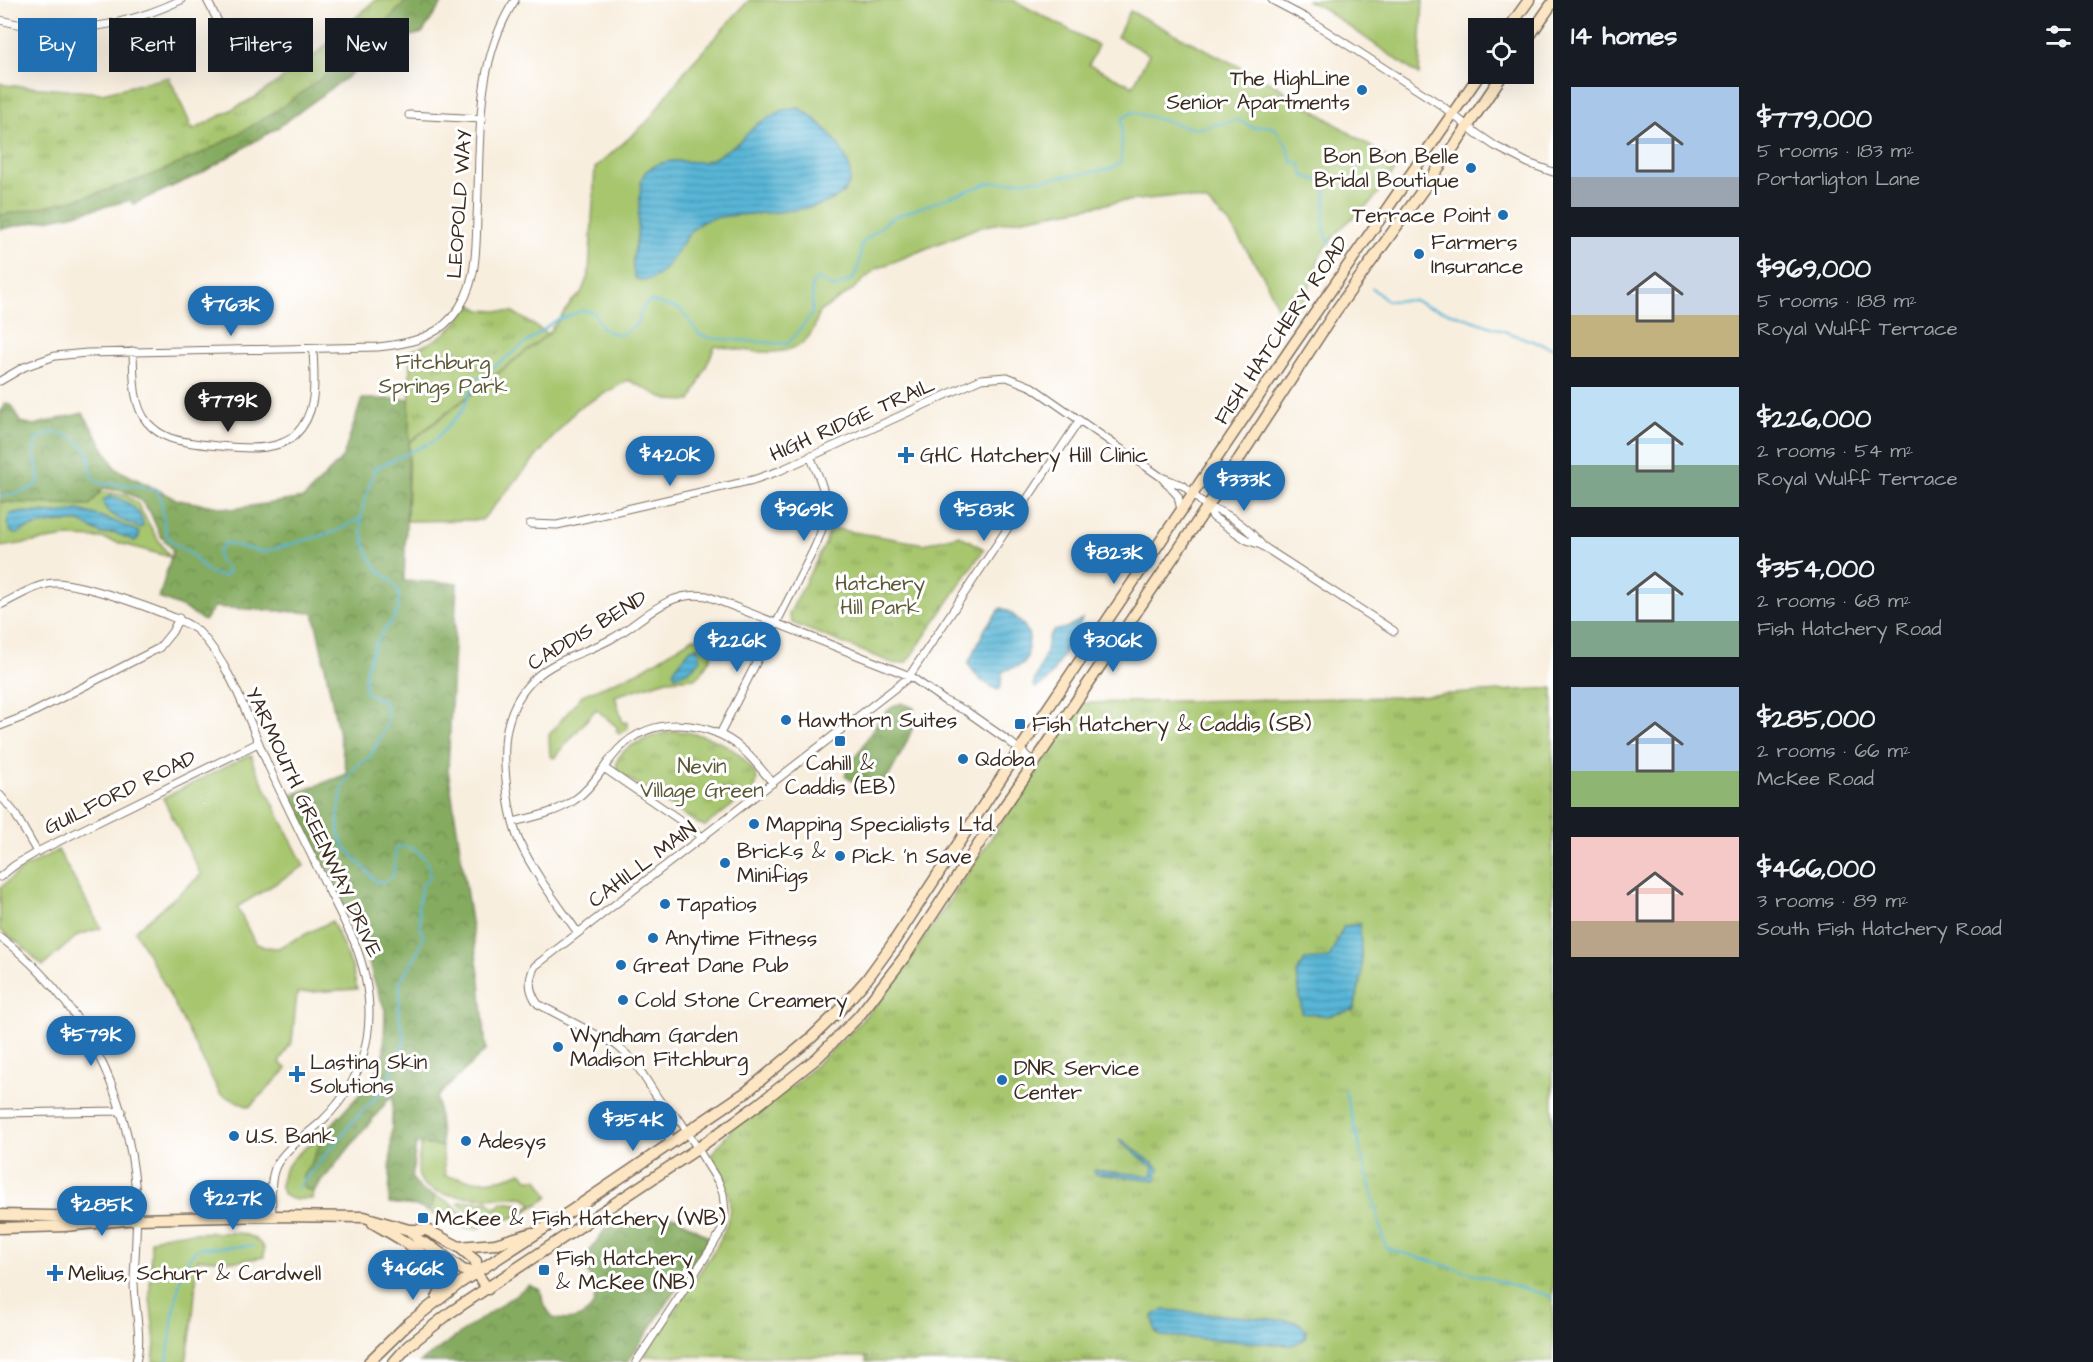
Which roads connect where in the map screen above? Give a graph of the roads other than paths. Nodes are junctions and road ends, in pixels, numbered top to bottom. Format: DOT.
graph roads {
  1 [pos="181,0"];
  2 [pos="207,0"];
  3 [pos="515,0"];
  4 [pos="1272,0"];
  5 [pos="1529,0"];
  6 [pos="1553,2"];
  7 [pos="216,18"];
  8 [pos="1516,18"];
  9 [pos="0,20"];
  10 [pos="1534,30"];
  11 [pos="1476,84"];
  12 [pos="1494,84"];
  13 [pos="409,115"];
  14 [pos="482,118"];
  15 [pos="1460,120"];
  16 [pos="1553,172"];
  17 [pos="313,349"];
  18 [pos="133,351"];
  19 [pos="0,381"];
  20 [pos="1079,421"];
  21 [pos="810,456"];
  22 [pos="1161,477"];
  23 [pos="1193,494"];
  24 [pos="1208,507"];
  25 [pos="1181,511"];
  26 [pos="530,524"];
  27 [pos="0,605"];
  28 [pos="179,618"];
  29 [pos="775,624"];
  30 [pos="1394,631"];
  31 [pos="910,676"];
  32 [pos="0,726"];
  33 [pos="720,734"];
  34 [pos="258,742"];
  35 [pos="1019,751"];
  36 [pos="1035,764"];
  37 [pos="604,768"];
  38 [pos="772,783"];
  39 [pos="0,795"];
  40 [pos="513,822"];
  41 [pos="702,839"];
  42 [pos="38,852"];
  43 [pos="0,877"];
  44 [pos="578,933"];
  45 [pos="0,938"];
  46 [pos="659,1100"];
  47 [pos="122,1110"];
  48 [pos="0,1113"];
  49 [pos="687,1133"];
  50 [pos="669,1145"];
  51 [pos="697,1149"];
  52 [pos="0,1215"];
  53 [pos="272,1216"];
  54 [pos="364,1217"];
  55 [pos="136,1219"];
  56 [pos="0,1228"];
  57 [pos="409,1230"];
  58 [pos="541,1231"];
  59 [pos="459,1247"];
  60 [pos="476,1273"];
  61 [pos="488,1289"];
  62 [pos="435,1301"];
  63 [pos="136,1362"];
  64 [pos="369,1362"];
  65 [pos="394,1362"];
  66 [pos="636,1362"];
  1 -- 9 [label="street"];
  2 -- 7 [label="street"];
  3 -- 14 [label="street, LEOPOLD WAY"];
  4 -- 15 [label="street"];
  5 -- 8 [label="main road"];
  6 -- 10 [label="main road"];
  11 -- 15 [label="main road, FISH HATCHERY ROAD"];
  12 -- 15 [label="main road, FISH HATCHERY ROAD"];
  13 -- 14 [label="street, LEOPOLD WAY"];
  14 -- 17 [label="street, LEOPOLD WAY"];
  15 -- 16 [label="street"];
  15 -- 23 [label="main road, FISH HATCHERY ROAD"];
  15 -- 24 [label="main road, FISH HATCHERY ROAD"];
  17 -- 18 [label="street, LEOPOLD WAY"];
  17 -- 18 [label="street"];
  18 -- 19 [label="street, LEOPOLD WAY"];
  20 -- 21 [label="street, HIGH RIDGE TRAIL"];
  20 -- 22 [label="street, HIGH RIDGE TRAIL"];
  20 -- 31 [label="street, CAHILL MAIN"];
  21 -- 26 [label="street, HIGH RIDGE TRAIL"];
  21 -- 29 [label="street"];
  22 -- 23 [label="street, HIGH RIDGE TRAIL"];
  22 -- 25 [label="street, HIGH RIDGE TRAIL"];
  23 -- 24 [label="street, HIGH RIDGE TRAIL"];
  23 -- 25 [label="main road, FISH HATCHERY ROAD"];
  24 -- 30 [label="street, HIGH RIDGE TRAIL"];
  24 -- 36 [label="main road, FISH HATCHERY ROAD"];
  25 -- 35 [label="main road, FISH HATCHERY ROAD"];
  27 -- 28 [label="street, YARMOUTH GREENWAY DRIVE"];
  28 -- 32 [label="street"];
  28 -- 34 [label="street, YARMOUTH GREENWAY DRIVE"];
  29 -- 31 [label="street, CADDIS BEND"];
  29 -- 33 [label="street"];
  29 -- 40 [label="street, CADDIS BEND"];
  31 -- 35 [label="street, CADDIS BEND"];
  31 -- 38 [label="street, CAHILL MAIN"];
  33 -- 37 [label="street"];
  33 -- 38 [label="street"];
  34 -- 42 [label="street, GUILFORD ROAD"];
  34 -- 53 [label="street, YARMOUTH GREENWAY DRIVE"];
  35 -- 36 [label="street, CADDIS BEND"];
  35 -- 49 [label="main road, FISH HATCHERY ROAD"];
  36 -- 51 [label="main road, FISH HATCHERY ROAD"];
  37 -- 40 [label="street"];
  37 -- 41 [label="street"];
  38 -- 41 [label="street, CAHILL MAIN"];
  39 -- 42 [label="street"];
  40 -- 44 [label="street, CADDIS BEND"];
  41 -- 44 [label="street, CAHILL MAIN"];
  42 -- 43 [label="street, GUILFORD ROAD"];
  44 -- 46 [label="street, CAHILL MAIN"];
  45 -- 47 [label="street"];
  46 -- 49 [label="street, CAHILL MAIN"];
  46 -- 50 [label="street, CAHILL MAIN"];
  47 -- 48 [label="street"];
  47 -- 55 [label="street"];
  49 -- 50 [label="main road, FISH HATCHERY ROAD"];
  49 -- 51 [label="street, CAHILL MAIN"];
  50 -- 58 [label="main road, FISH HATCHERY ROAD"];
  51 -- 61 [label="main road, FISH HATCHERY ROAD"];
  51 -- 66 [label="street, CAHILL MAIN"];
  52 -- 55 [label="main road"];
  53 -- 54 [label="main road"];
  53 -- 55 [label="main road"];
  54 -- 57 [label="main road"];
  54 -- 62 [label="main road"];
  55 -- 56 [label="main road"];
  55 -- 63 [label="street"];
  57 -- 59 [label="main road"];
  57 -- 60 [label="main road"];
  58 -- 59 [label="main road"];
  58 -- 60 [label="main road, FISH HATCHERY ROAD"];
  59 -- 60 [label="main road"];
  60 -- 61 [label="main road"];
  60 -- 62 [label="main road, FISH HATCHERY ROAD"];
  61 -- 65 [label="main road, FISH HATCHERY ROAD"];
  62 -- 64 [label="main road, FISH HATCHERY ROAD"];
}
